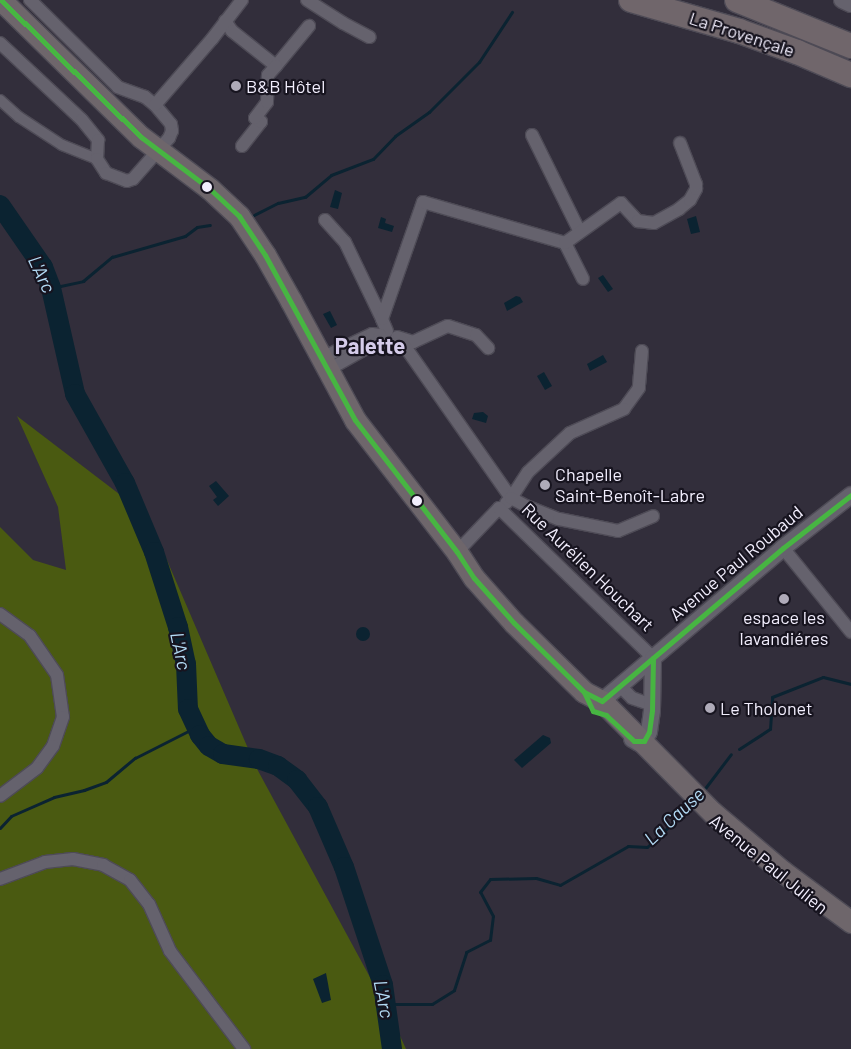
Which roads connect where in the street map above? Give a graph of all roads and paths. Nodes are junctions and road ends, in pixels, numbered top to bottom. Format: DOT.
graph roads {
  1 [pos="0,0"];
  2 [pos="30,0"];
  3 [pos="242,0"];
  4 [pos="307,0"];
  5 [pos="631,0"];
  6 [pos="737,0"];
  7 [pos="842,0"];
  8 [pos="851,4"];
  9 [pos="225,21"];
  10 [pos="309,26"];
  11 [pos="369,37"];
  12 [pos="0,43"];
  13 [pos="851,46"];
  14 [pos="276,66"];
  15 [pos="851,75"];
  16 [pos="0,100"];
  17 [pos="155,105"];
  18 [pos="532,136"];
  19 [pos="680,143"];
  20 [pos="242,146"];
  21 [pos="158,151"];
  22 [pos="97,159"];
  23 [pos="325,220"];
  24 [pos="580,232"];
  25 [pos="565,243"];
  26 [pos="583,278"];
  27 [pos="382,319"];
  28 [pos="384,333"];
  29 [pos="399,338"];
  30 [pos="488,348"];
  31 [pos="642,351"];
  32 [pos="325,364"];
  33 [pos="851,495"];
  34 [pos="511,498"];
  35 [pos="499,508"];
  36 [pos="653,516"];
  37 [pos="783,548"];
  38 [pos="457,552"];
  39 [pos="0,614"];
  40 [pos="851,632"];
  41 [pos="653,658"];
  42 [pos="619,685"];
  43 [pos="652,705"];
  44 [pos="595,707"];
  45 [pos="644,741"];
  46 [pos="0,796"];
  47 [pos="694,799"];
  48 [pos="711,814"];
  49 [pos="0,879"];
  50 [pos="851,922"];
  51 [pos="851,929"];
  52 [pos="244,1049"];
  1 -- 21 [label="main road, Avenue Paul Julien"];
  2 -- 17 [label="street"];
  3 -- 9 [label="street"];
  4 -- 11 [label="street"];
  5 -- 15 [label="highway, La Provençale"];
  6 -- 13 [label="highway, La Provençale"];
  7 -- 8 [label="street"];
  9 -- 14 [label="street"];
  9 -- 17 [label="street"];
  10 -- 14 [label="street"];
  12 -- 22 [label="street"];
  14 -- 20 [label="street"];
  16 -- 22 [label="street"];
  17 -- 21 [label="street"];
  18 -- 24 [label="street"];
  19 -- 24 [label="street"];
  21 -- 22 [label="street"];
  21 -- 32 [label="main road, Avenue Paul Julien"];
  23 -- 27 [label="street"];
  24 -- 25 [label="street"];
  25 -- 26 [label="street"];
  25 -- 27 [label="street"];
  27 -- 28 [label="street"];
  28 -- 29 [label="street"];
  28 -- 32 [label="street"];
  29 -- 30 [label="street"];
  29 -- 34 [label="street"];
  31 -- 34 [label="street"];
  32 -- 38 [label="main road, Avenue Paul Julien"];
  33 -- 37 [label="street, Avenue Paul Roubaud"];
  34 -- 35 [label="street"];
  34 -- 36 [label="street"];
  35 -- 38 [label="street, Rue Aurélien Houchart"];
  35 -- 41 [label="street, Rue Aurélien Houchart"];
  37 -- 40 [label="street"];
  37 -- 41 [label="street, Avenue Paul Roubaud"];
  38 -- 44 [label="main road, Avenue Paul Julien"];
  39 -- 46 [label="street"];
  41 -- 42 [label="street, Avenue Paul Roubaud"];
  41 -- 43 [label="street, Rue Aurélien Houchart"];
  42 -- 43 [label="street"];
  42 -- 44 [label="street, Avenue Paul Roubaud"];
  43 -- 45 [label="street, Rue Aurélien Houchart"];
  44 -- 45 [label="main road, Avenue Paul Julien"];
  44 -- 47 [label="main road, Avenue Paul Julien"];
  45 -- 47 [label="main road, Avenue Paul Julien"];
  47 -- 48 [label="main road, Avenue Paul Julien"];
  48 -- 50 [label="main road, Avenue Paul Julien"];
  48 -- 51 [label="main road, Avenue Paul Julien"];
  49 -- 52 [label="street"];
}
